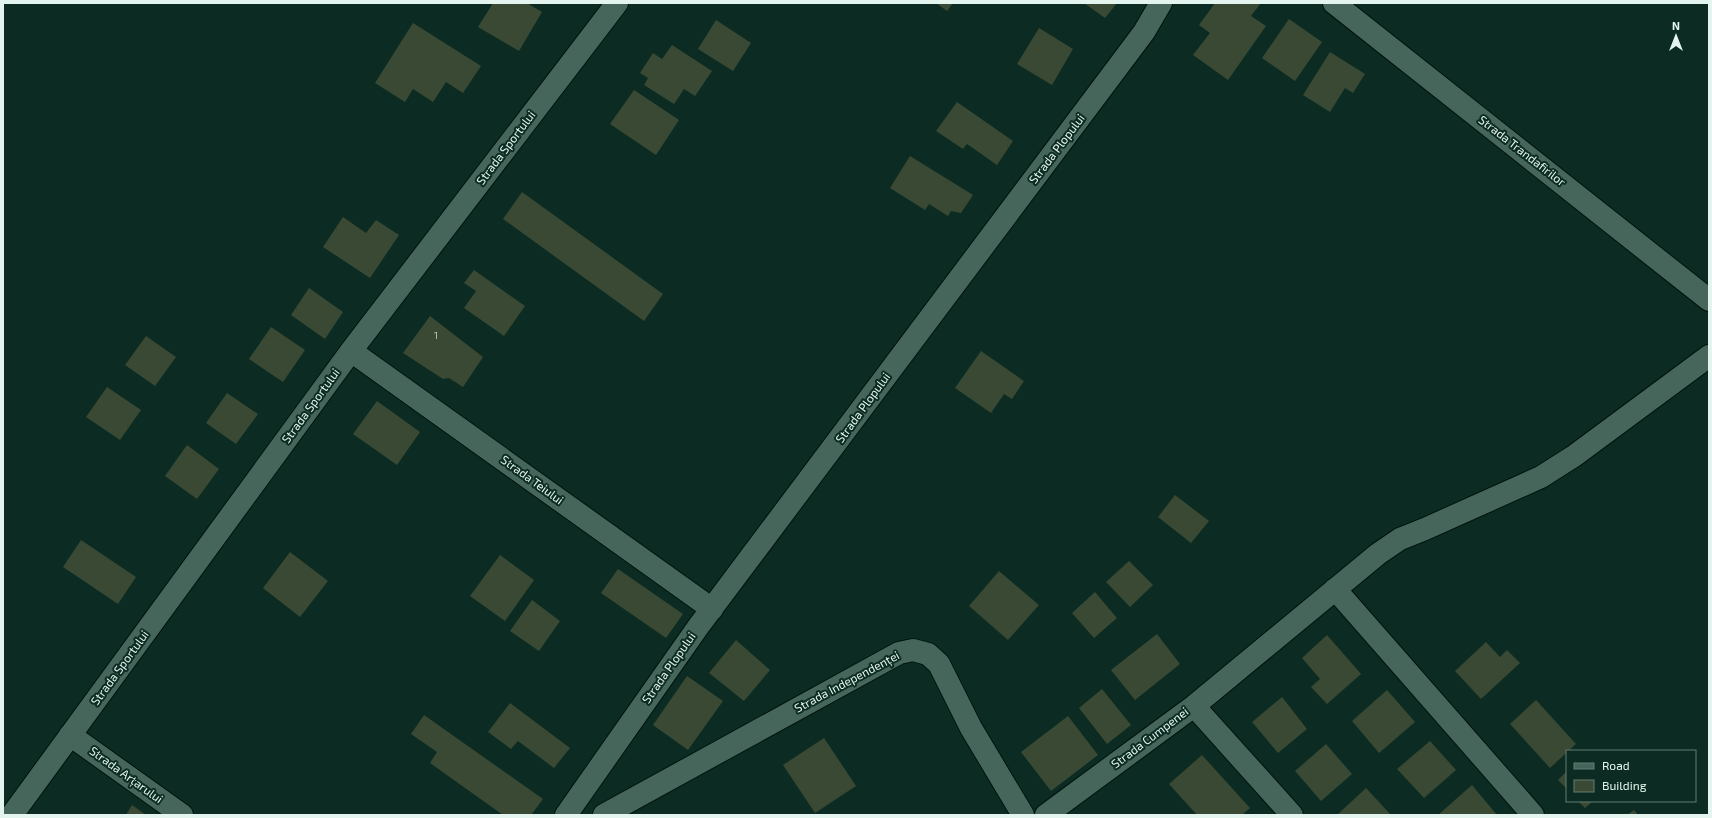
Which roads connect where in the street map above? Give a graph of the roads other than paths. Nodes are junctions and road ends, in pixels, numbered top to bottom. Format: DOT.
graph roads {
  1 [pos="617,3"];
  2 [pos="1161,3"];
  3 [pos="1334,3"];
  4 [pos="1709,300"];
  5 [pos="351,351"];
  6 [pos="1709,356"];
  7 [pos="1335,589"];
  8 [pos="712,609"];
  9 [pos="1194,706"];
  10 [pos="70,735"];
  11 [pos="12,815"];
  12 [pos="182,815"];
  13 [pos="566,815"];
  14 [pos="604,815"];
  15 [pos="1023,815"];
  16 [pos="1046,815"];
  17 [pos="1292,815"];
  18 [pos="1533,815"];
  1 -- 5 [label="street, Strada Sportului"];
  2 -- 8 [label="street, Strada Plopului"];
  3 -- 4 [label="street, Strada Trandafirilor"];
  5 -- 8 [label="street, Strada Teiului"];
  5 -- 10 [label="street, Strada Sportului"];
  6 -- 7 [label="street"];
  7 -- 9 [label="street"];
  7 -- 18 [label="street"];
  8 -- 13 [label="street, Strada Plopului"];
  9 -- 16 [label="street, Strada Cumpenei"];
  9 -- 17 [label="street, Strada Cumpenei"];
  10 -- 11 [label="street, Strada Sportului"];
  10 -- 12 [label="street, Strada Arțarului"];
  14 -- 15 [label="street, Strada Independenței"];
}
